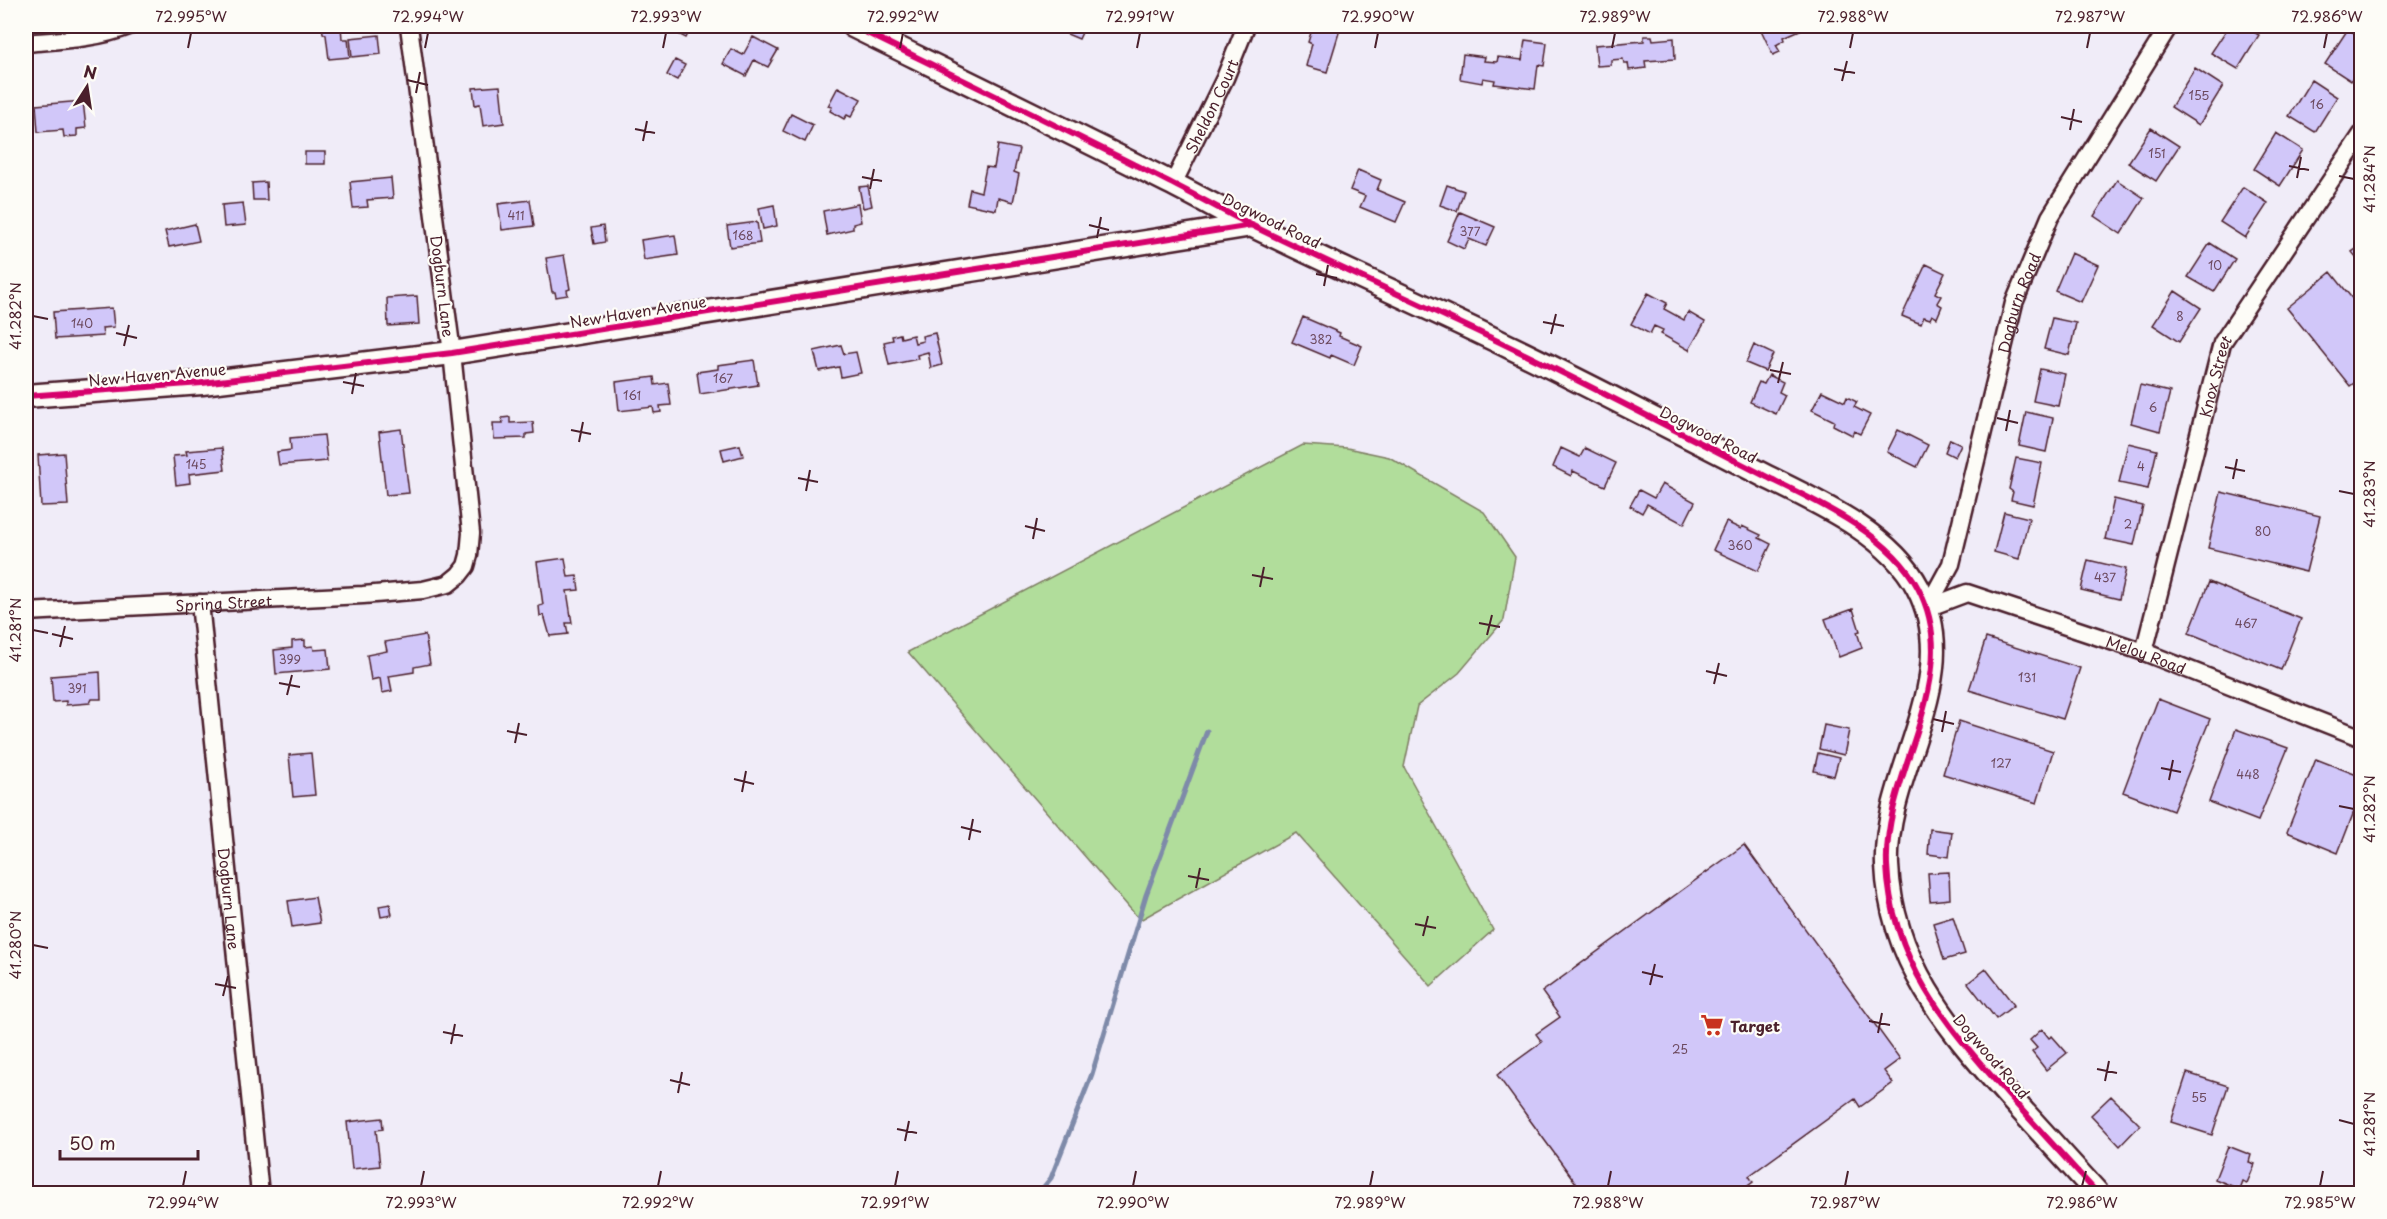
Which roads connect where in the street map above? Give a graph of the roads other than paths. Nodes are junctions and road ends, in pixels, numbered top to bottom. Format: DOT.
graph roads {
  1 [pos="129,26"];
  2 [pos="410,26"];
  3 [pos="853,26"];
  4 [pos="1246,26"];
  5 [pos="2169,26"];
  6 [pos="26,43"];
  7 [pos="2361,134"];
  8 [pos="1173,184"];
  9 [pos="1252,225"];
  10 [pos="452,353"];
  11 [pos="26,396"];
  12 [pos="423,590"];
  13 [pos="200,603"];
  14 [pos="1927,608"];
  15 [pos="26,612"];
  16 [pos="2144,652"];
  17 [pos="2361,738"];
  18 [pos="260,1194"];
  19 [pos="2098,1194"];
  1 -- 6 [label="street"];
  2 -- 10 [label="street, Dogburn Lane"];
  3 -- 8 [label="street, Dogwood Road"];
  4 -- 8 [label="street, Sheldon Court"];
  5 -- 14 [label="street, Dogburn Road"];
  7 -- 16 [label="street, Knox Street"];
  8 -- 9 [label="street, Dogwood Road"];
  9 -- 10 [label="street, New Haven Avenue"];
  9 -- 14 [label="street, Dogwood Road"];
  10 -- 11 [label="street, New Haven Avenue"];
  10 -- 12 [label="street, Dogburn Lane"];
  12 -- 13 [label="street, Spring Street"];
  13 -- 15 [label="street, Spring Street"];
  13 -- 18 [label="street, Dogburn Lane"];
  14 -- 16 [label="street, Meloy Road"];
  14 -- 19 [label="street, Dogwood Road"];
  16 -- 17 [label="street, Meloy Road"];
}
